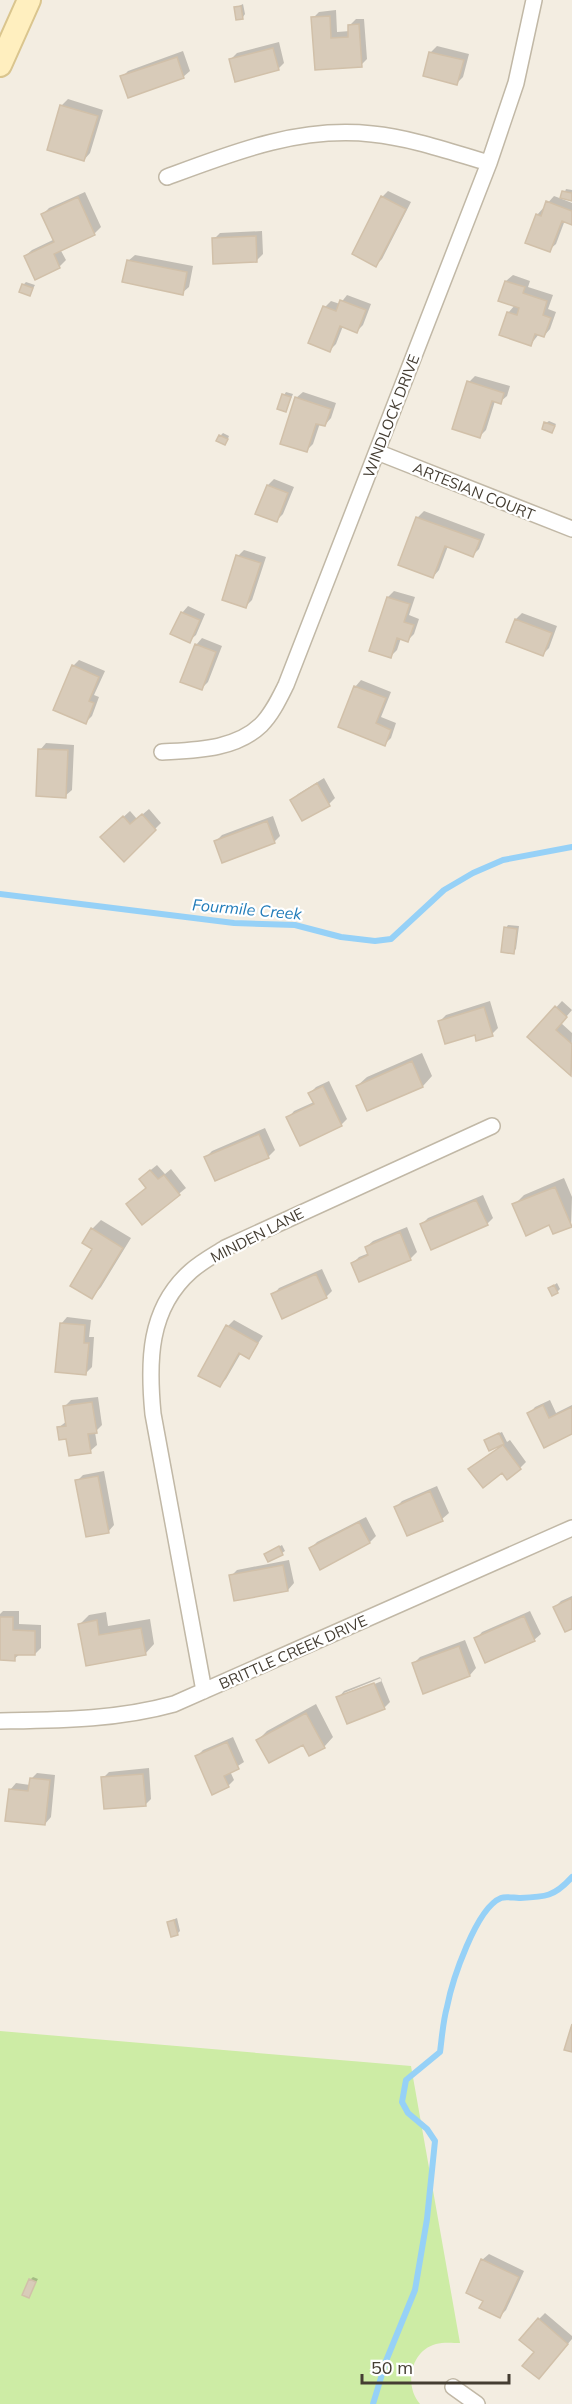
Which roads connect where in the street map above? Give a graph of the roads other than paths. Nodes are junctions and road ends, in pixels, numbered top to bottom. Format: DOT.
graph roads {
  1 [pos="29,0"];
  2 [pos="534,0"];
  3 [pos="0,65"];
  4 [pos="489,163"];
  5 [pos="167,177"];
  6 [pos="377,452"];
  7 [pos="572,529"];
  8 [pos="162,752"];
  9 [pos="492,1126"];
  10 [pos="572,1528"];
  11 [pos="204,1691"];
  12 [pos="0,1721"];
  13 [pos="453,2387"];
  14 [pos="477,2404"];
  1 -- 3 [label="main road"];
  2 -- 4 [label="street, WINDLOCK DRIVE"];
  4 -- 5 [label="street"];
  4 -- 6 [label="street, WINDLOCK DRIVE"];
  6 -- 7 [label="street, ARTESIAN COURT"];
  6 -- 8 [label="street, WINDLOCK DRIVE"];
  9 -- 11 [label="street, MINDEN LANE"];
  10 -- 11 [label="street, BRITTLE CREEK DRIVE"];
  11 -- 12 [label="street, BRITTLE CREEK DRIVE"];
  13 -- 14 [label="street"];
}
